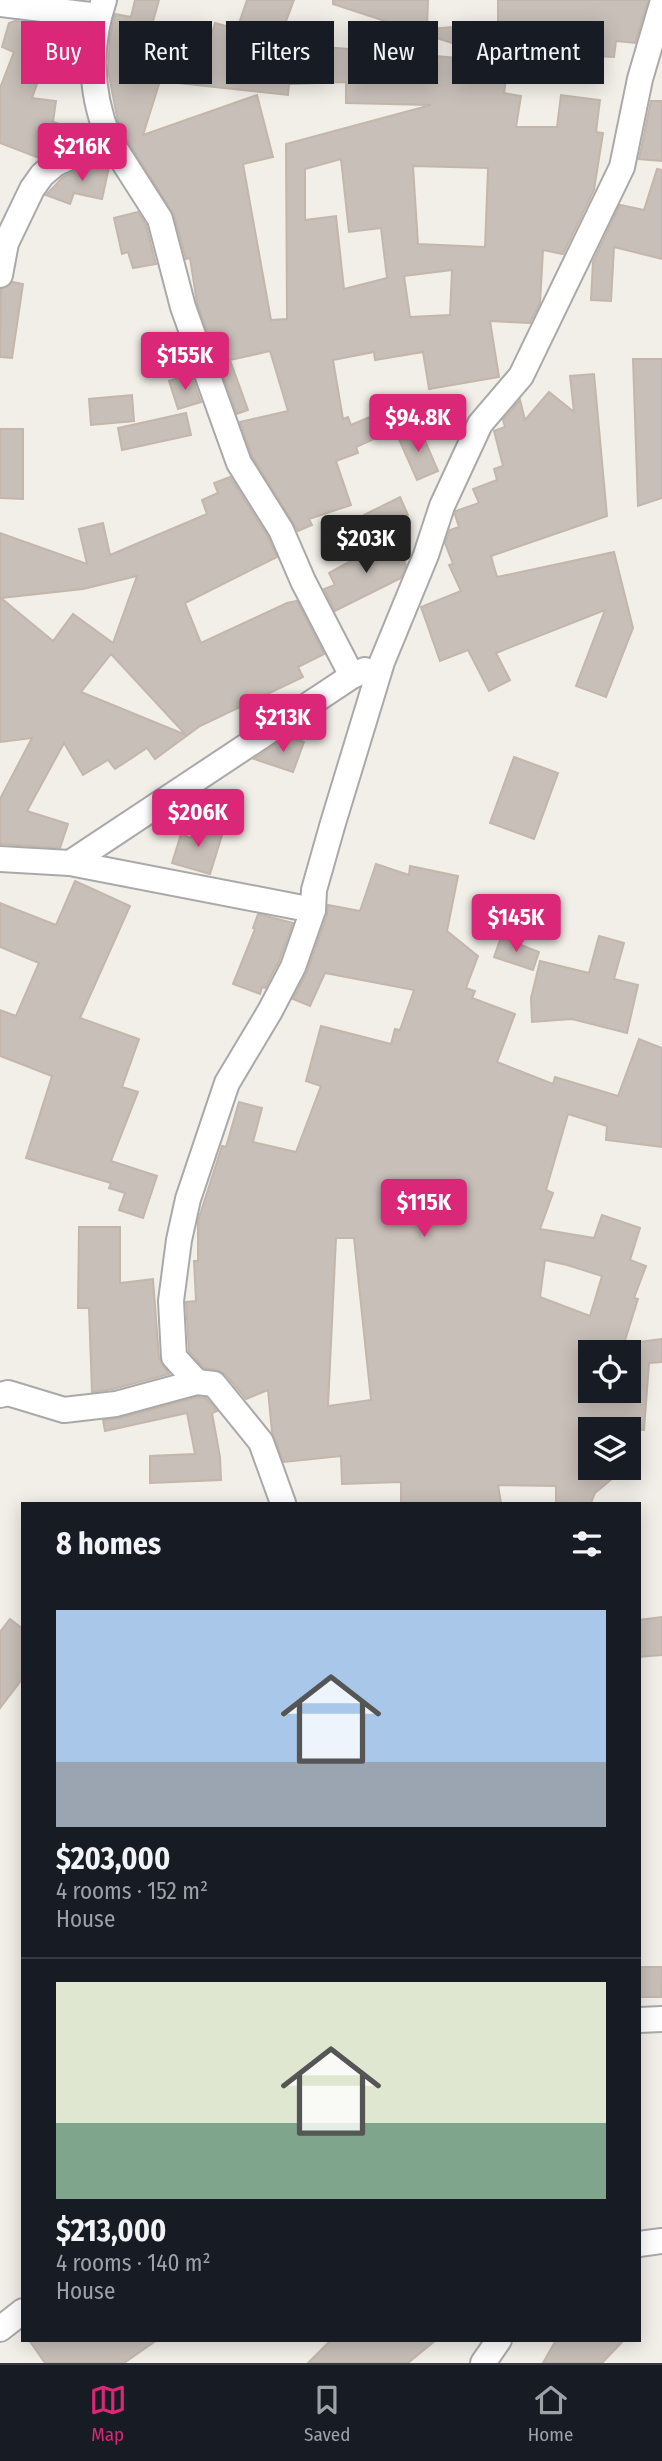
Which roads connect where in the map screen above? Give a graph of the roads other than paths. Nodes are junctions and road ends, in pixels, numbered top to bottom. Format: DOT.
graph roads {
  1 [pos="0,4"];
  2 [pos="662,4"];
  3 [pos="101,8"];
  4 [pos="109,139"];
  5 [pos="0,275"];
  6 [pos="382,662"];
  7 [pos="352,676"];
  8 [pos="0,859"];
  9 [pos="70,863"];
  10 [pos="313,910"];
  11 [pos="197,1382"];
  12 [pos="0,1395"];
  13 [pos="283,1502"];
  14 [pos="662,2019"];
  15 [pos="641,2020"];
  16 [pos="662,2241"];
  17 [pos="641,2244"];
  18 [pos="21,2313"];
  19 [pos="0,2329"];
  1 -- 3 [label="street"];
  2 -- 6 [label="street"];
  3 -- 4 [label="street"];
  4 -- 5 [label="street"];
  4 -- 7 [label="street"];
  6 -- 7 [label="street"];
  6 -- 10 [label="street"];
  7 -- 9 [label="street"];
  8 -- 9 [label="street"];
  9 -- 10 [label="street"];
  10 -- 11 [label="street"];
  11 -- 12 [label="street"];
  11 -- 13 [label="street"];
  14 -- 15 [label="street"];
  16 -- 17 [label="street"];
  18 -- 19 [label="street"];
}
